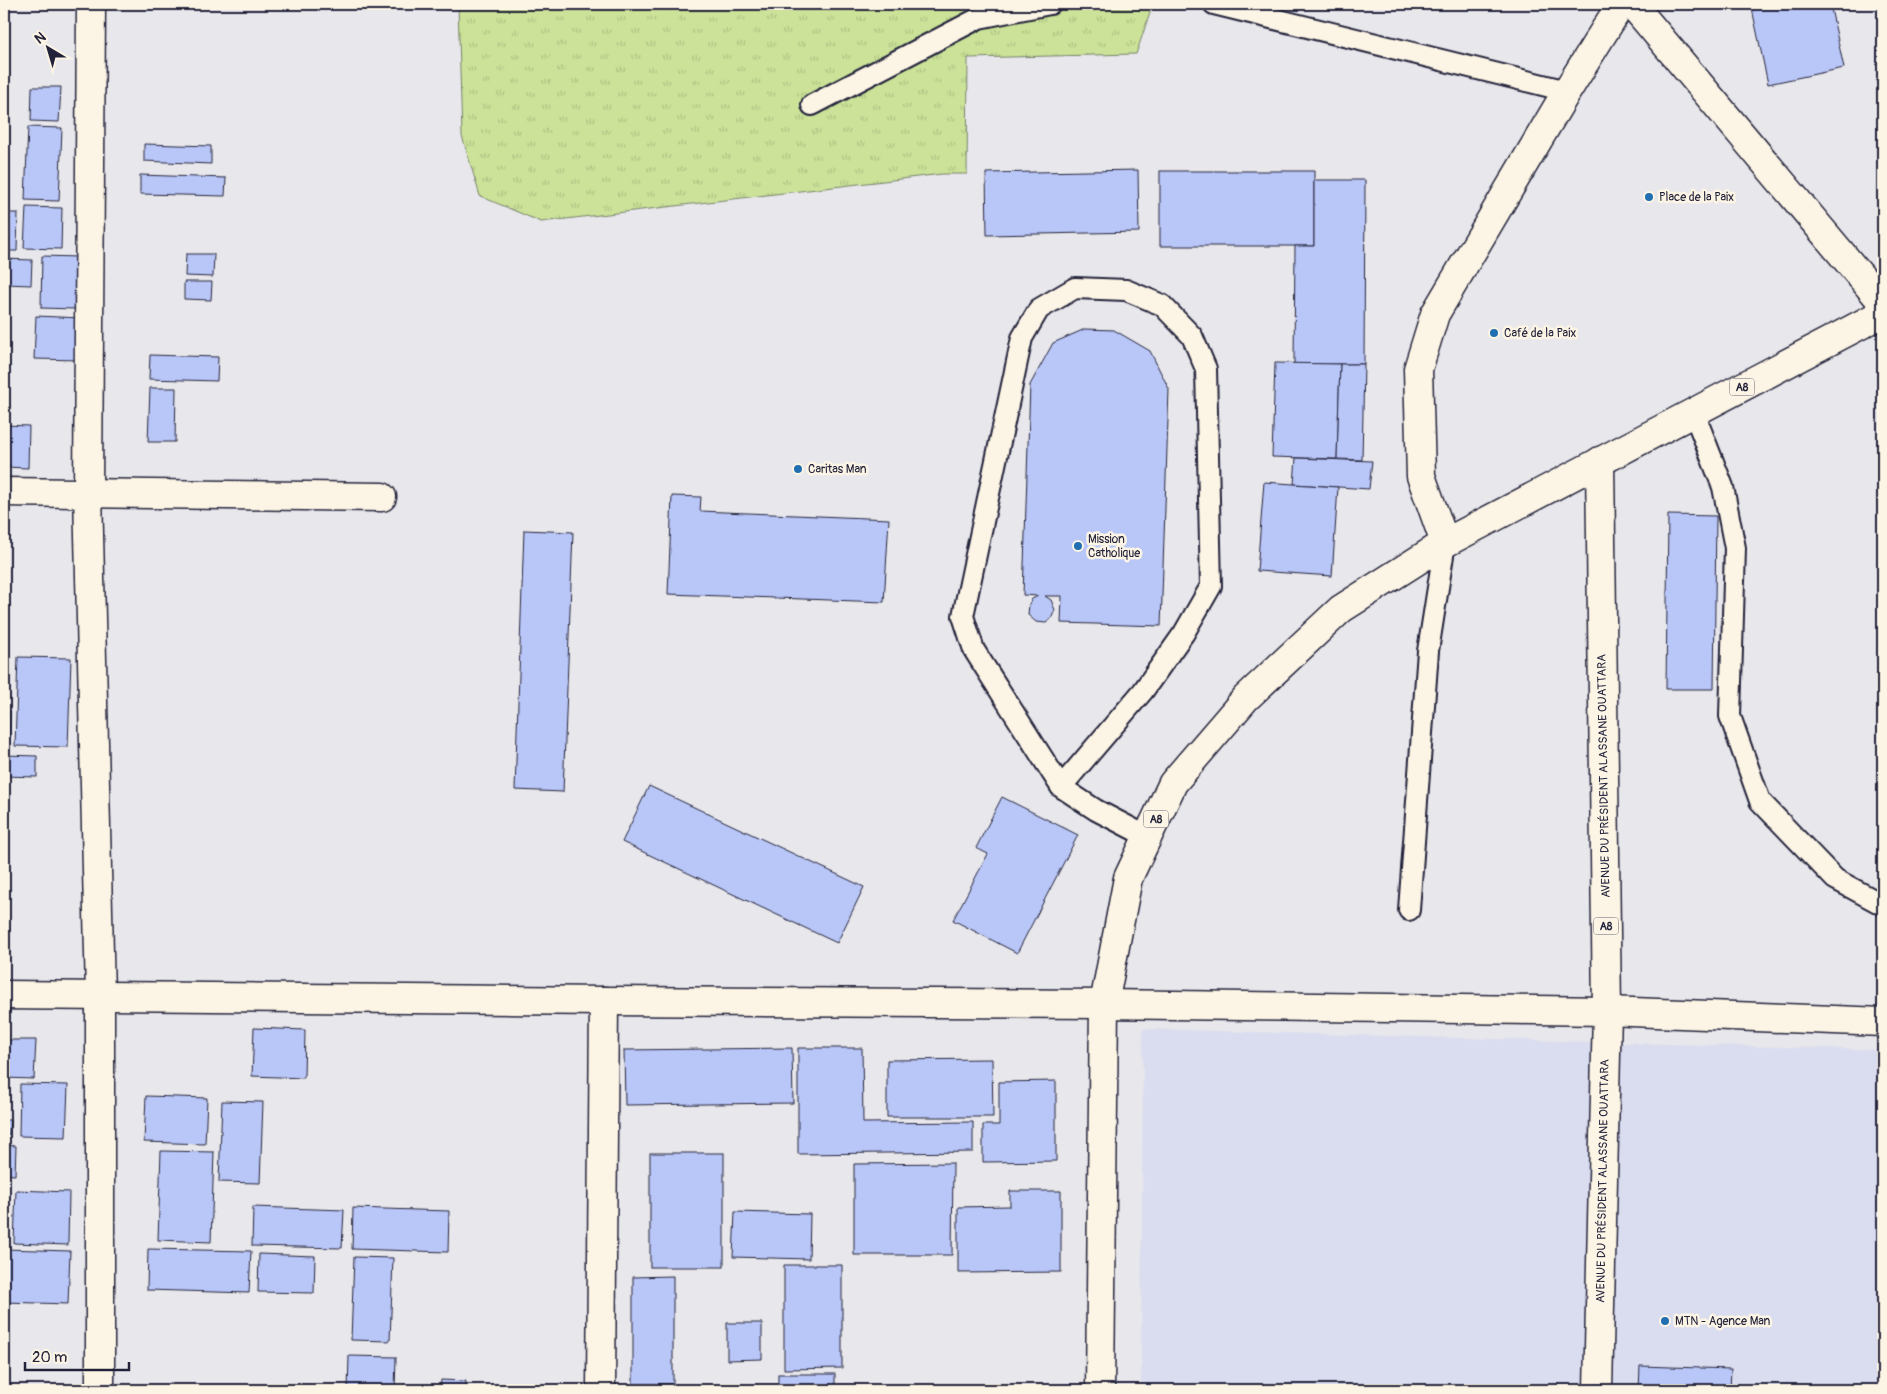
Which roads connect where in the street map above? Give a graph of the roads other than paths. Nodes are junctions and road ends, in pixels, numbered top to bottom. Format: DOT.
graph roads {
  1 [pos="91,4"];
  2 [pos="1050,4"];
  3 [pos="1214,4"];
  4 [pos="1622,4"];
  5 [pos="1632,4"];
  6 [pos="1567,91"];
  7 [pos="812,105"];
  8 [pos="1883,303"];
  9 [pos="1883,313"];
  10 [pos="1694,412"];
  11 [pos="1600,461"];
  12 [pos="4,492"];
  13 [pos="88,493"];
  14 [pos="382,497"];
  15 [pos="1445,543"];
  16 [pos="1061,787"];
  17 [pos="1148,837"];
  18 [pos="1883,905"];
  19 [pos="1409,910"];
  20 [pos="4,995"];
  21 [pos="100,995"];
  22 [pos="604,1001"];
  23 [pos="1104,1004"];
  24 [pos="1607,1011"];
  25 [pos="1883,1022"];
  26 [pos="100,1390"];
  27 [pos="601,1390"];
  28 [pos="1100,1390"];
  29 [pos="1598,1390"];
  1 -- 13 [label="street"];
  2 -- 7 [label="lane"];
  3 -- 6 [label="lane"];
  4 -- 6 [label="street"];
  5 -- 8 [label="street"];
  6 -- 15 [label="street"];
  9 -- 10 [label="street, A8"];
  10 -- 11 [label="street, A8"];
  10 -- 18 [label="lane"];
  11 -- 15 [label="street, A8"];
  11 -- 24 [label="street, AVENUE DU PRÉSIDENT ALASSANE OUATTARA / A8"];
  12 -- 13 [label="street"];
  13 -- 14 [label="street"];
  13 -- 21 [label="street"];
  15 -- 17 [label="street, A8"];
  15 -- 19 [label="lane"];
  16 -- 16 [label="lane"];
  16 -- 17 [label="lane"];
  17 -- 23 [label="street, A8"];
  20 -- 21 [label="street"];
  21 -- 22 [label="street"];
  21 -- 26 [label="street"];
  22 -- 23 [label="street"];
  22 -- 27 [label="street"];
  23 -- 24 [label="street"];
  23 -- 28 [label="street, A8"];
  24 -- 25 [label="street"];
  24 -- 29 [label="street, AVENUE DU PRÉSIDENT ALASSANE OUATTARA / A8"];
}
